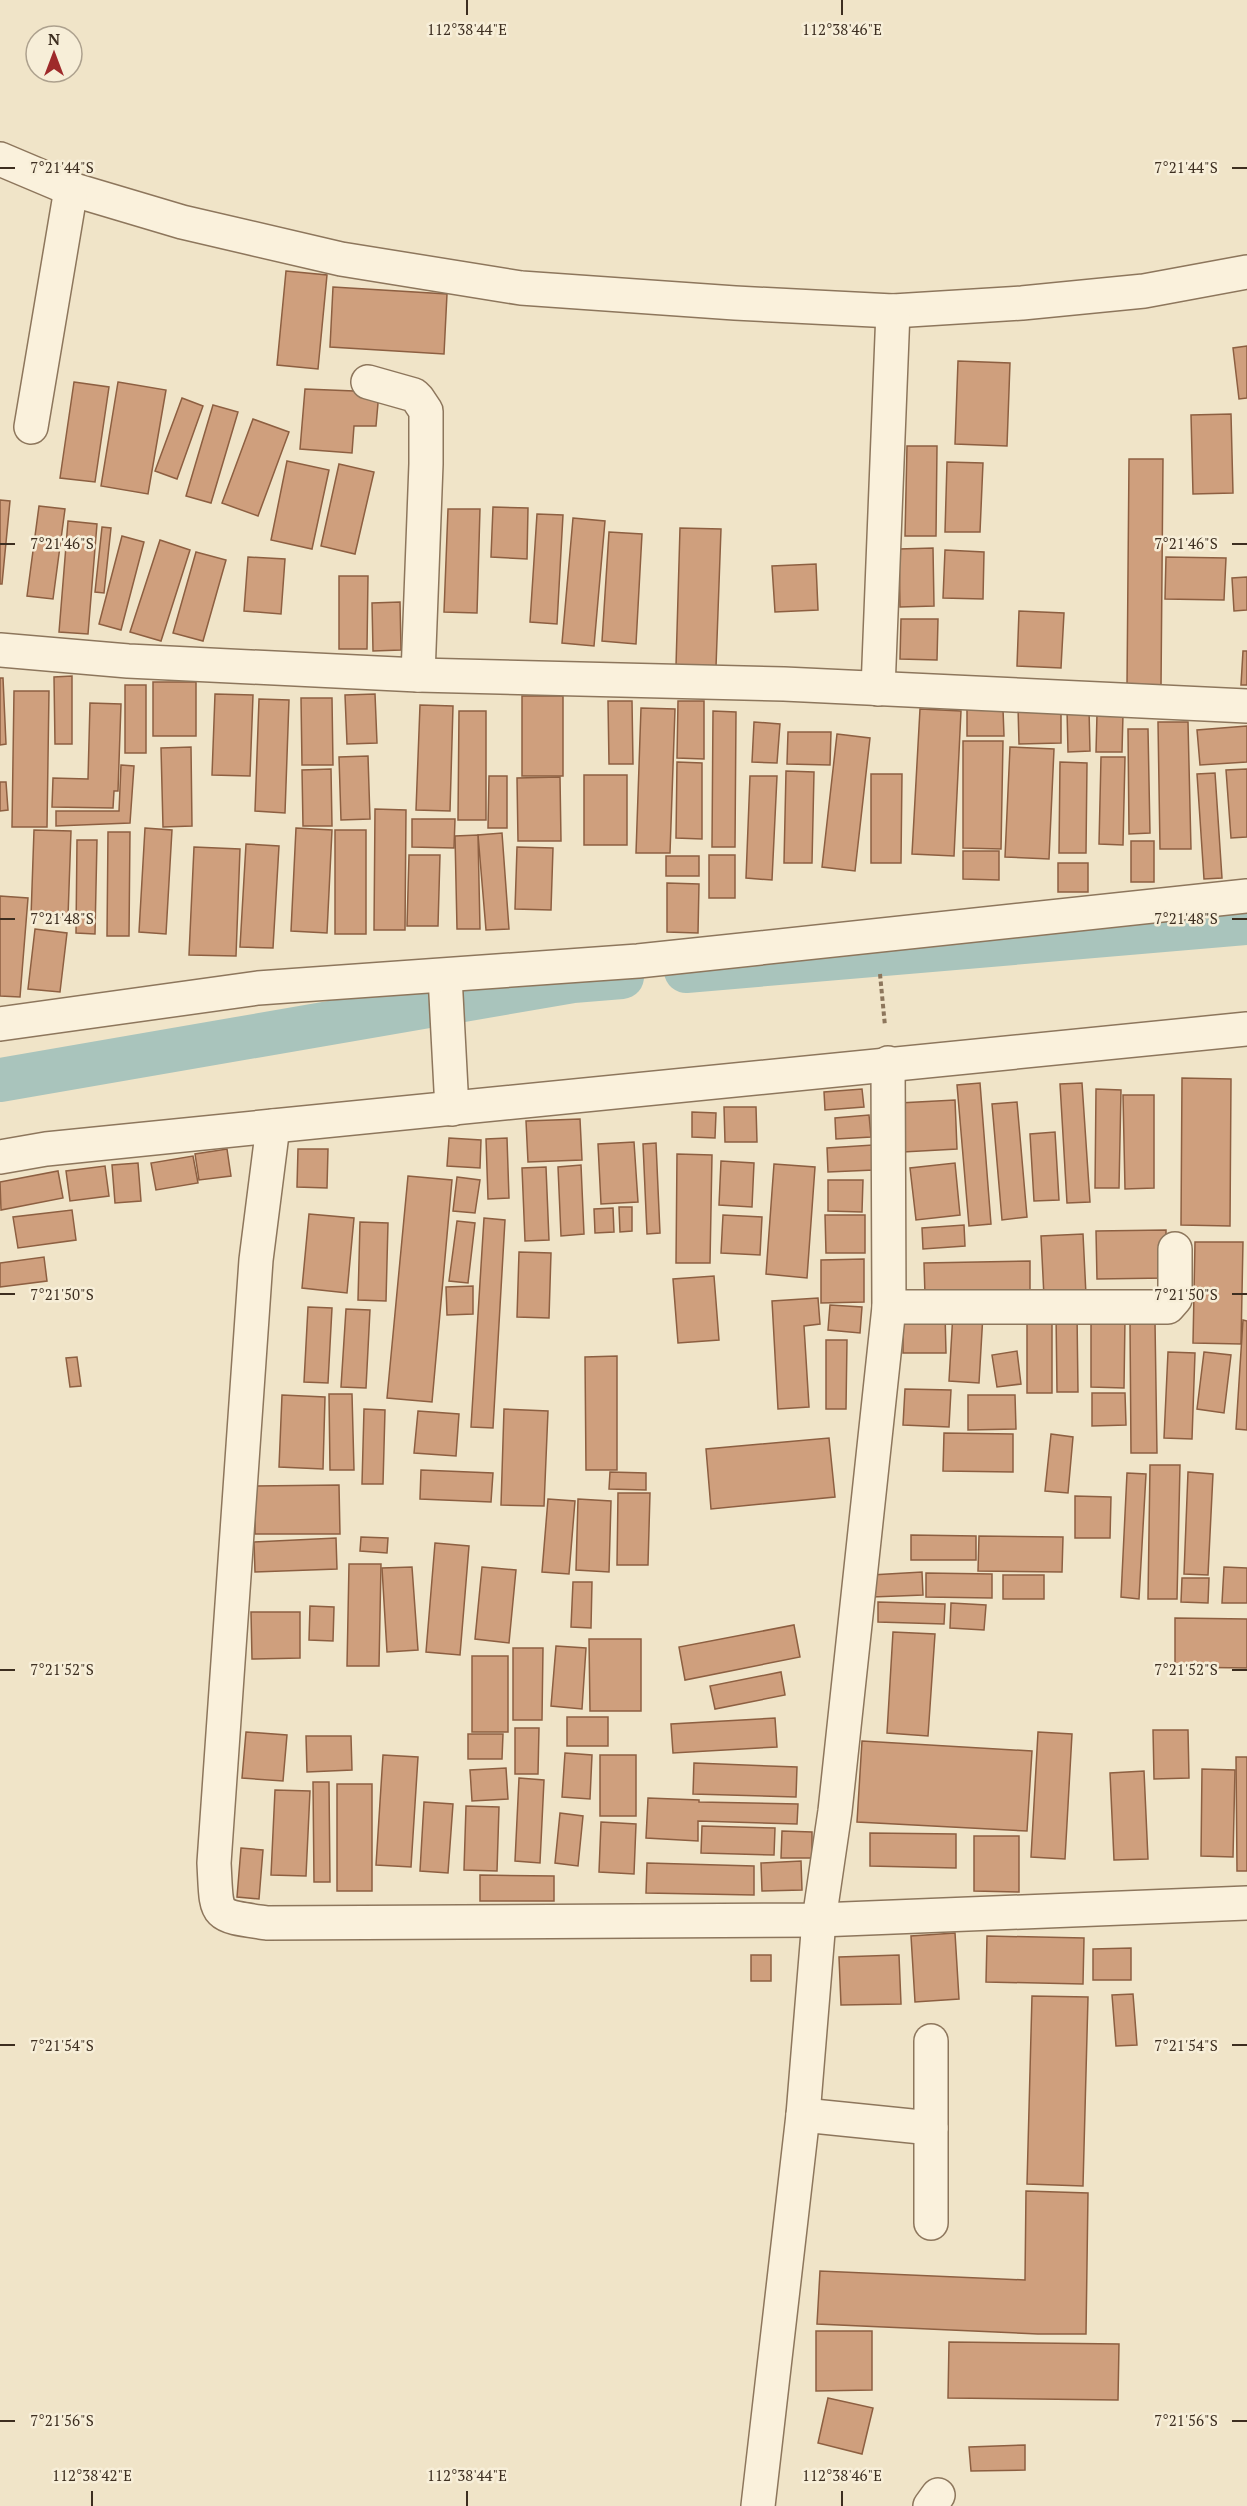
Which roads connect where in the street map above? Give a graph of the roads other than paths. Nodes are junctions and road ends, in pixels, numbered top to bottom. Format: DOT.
graph roads {
  1 [pos="0,159"];
  2 [pos="71,189"];
  3 [pos="1247,272"];
  4 [pos="893,311"];
  5 [pos="368,382"];
  6 [pos="31,427"];
  7 [pos="0,650"];
  8 [pos="418,675"];
  9 [pos="878,689"];
  10 [pos="1247,706"];
  11 [pos="1247,896"];
  12 [pos="446,984"];
  13 [pos="0,1024"];
  14 [pos="1247,1029"];
  15 [pos="887,1050"];
  16 [pos="452,1109"];
  17 [pos="273,1126"];
  18 [pos="0,1157"];
  19 [pos="1174,1249"];
  20 [pos="888,1307"];
  21 [pos="1247,1903"];
  22 [pos="819,1920"];
  23 [pos="931,2041"];
  24 [pos="803,2115"];
  25 [pos="931,2128"];
  26 [pos="931,2223"];
  27 [pos="758,2506"];
  1 -- 2 [label="street"];
  2 -- 4 [label="street"];
  2 -- 6 [label="street"];
  3 -- 4 [label="street"];
  4 -- 9 [label="street"];
  5 -- 8 [label="street"];
  7 -- 8 [label="street"];
  8 -- 9 [label="street"];
  9 -- 10 [label="street"];
  11 -- 12 [label="street"];
  12 -- 13 [label="street"];
  12 -- 16 [label="street"];
  14 -- 15 [label="street"];
  15 -- 16 [label="street"];
  15 -- 20 [label="street"];
  16 -- 17 [label="street"];
  17 -- 18 [label="street"];
  17 -- 22 [label="street"];
  19 -- 20 [label="street"];
  20 -- 22 [label="street"];
  21 -- 22 [label="street"];
  22 -- 24 [label="street"];
  23 -- 25 [label="street"];
  24 -- 25 [label="street"];
  24 -- 27 [label="street"];
  25 -- 26 [label="street"];
}
